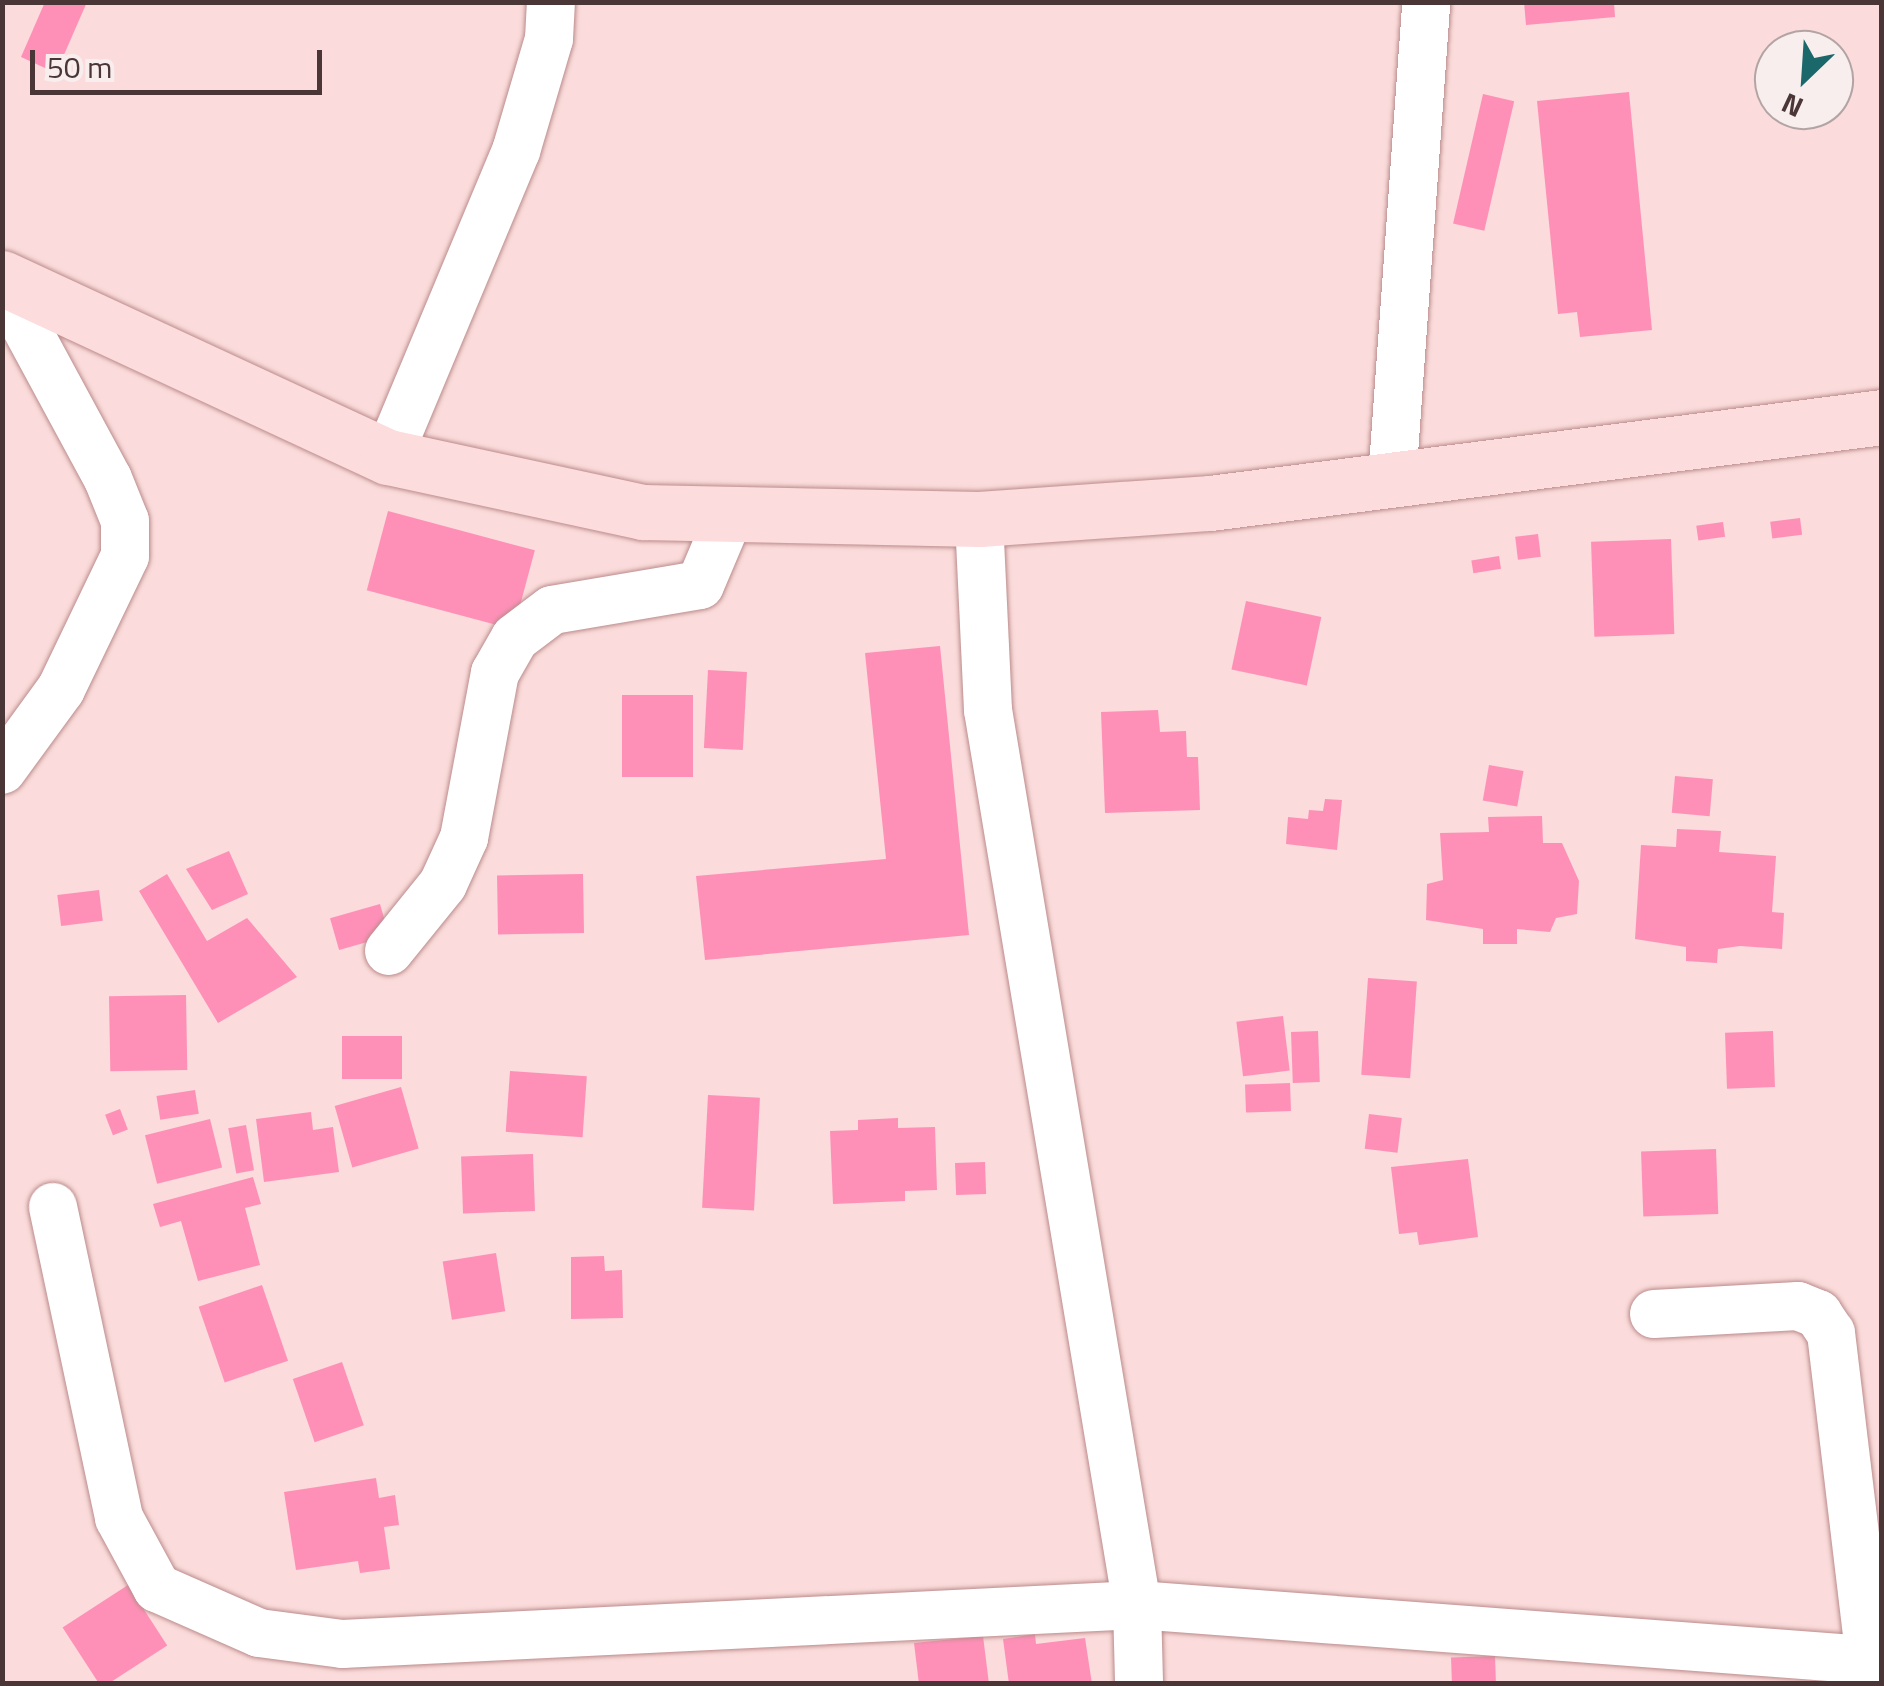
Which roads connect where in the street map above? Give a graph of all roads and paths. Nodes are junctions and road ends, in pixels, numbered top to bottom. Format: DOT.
graph roads {
  1 [pos="551,2"];
  2 [pos="1426,2"];
  3 [pos="2,281"];
  4 [pos="1882,417"];
  5 [pos="388,457"];
  6 [pos="1392,481"];
  7 [pos="730,514"];
  8 [pos="979,519"];
  9 [pos="2,770"];
  10 [pos="388,951"];
  11 [pos="52,1207"];
  12 [pos="1654,1314"];
  13 [pos="1136,1605"];
  14 [pos="1876,1661"];
  15 [pos="1138,1684"];
  1 -- 5 [label="street"];
  2 -- 6 [label="street"];
  3 -- 5 [label="main road"];
  3 -- 9 [label="street"];
  4 -- 6 [label="main road"];
  5 -- 7 [label="main road"];
  6 -- 8 [label="main road"];
  7 -- 8 [label="main road"];
  7 -- 10 [label="street"];
  8 -- 13 [label="street"];
  11 -- 13 [label="street"];
  12 -- 14 [label="street"];
  13 -- 14 [label="street"];
  13 -- 15 [label="street"];
}
